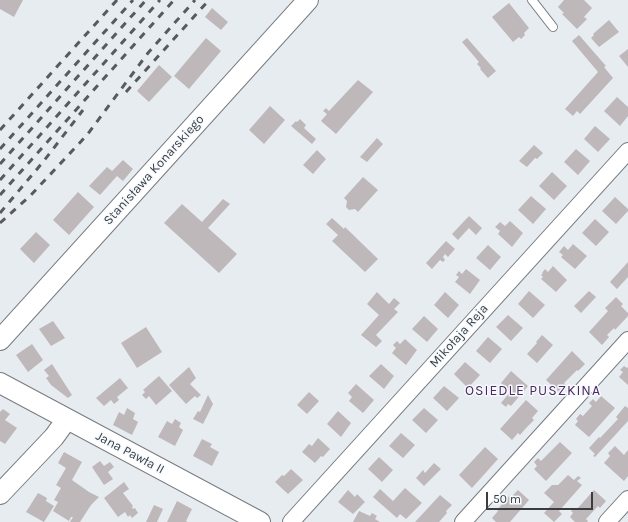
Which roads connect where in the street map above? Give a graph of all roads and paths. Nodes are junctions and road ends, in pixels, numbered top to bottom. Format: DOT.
graph roads {
  1 [pos="308,0"];
  2 [pos="532,0"];
  3 [pos="552,26"];
  4 [pos="628,151"];
  5 [pos="0,340"];
  6 [pos="628,340"];
  7 [pos="0,383"];
  8 [pos="67,419"];
  9 [pos="0,494"];
  10 [pos="628,499"];
  11 [pos="259,522"];
  12 [pos="291,522"];
  13 [pos="463,522"];
  14 [pos="607,522"];
  1 -- 5 [label="street, Stanisława Konarskiego"];
  2 -- 3 [label="lane"];
  4 -- 12 [label="street, Mikołaja Reja"];
  6 -- 13 [label="street"];
  7 -- 8 [label="street, Jana Pawła II"];
  8 -- 9 [label="street"];
  8 -- 11 [label="street, Jana Pawła II"];
  10 -- 14 [label="street"];
}
